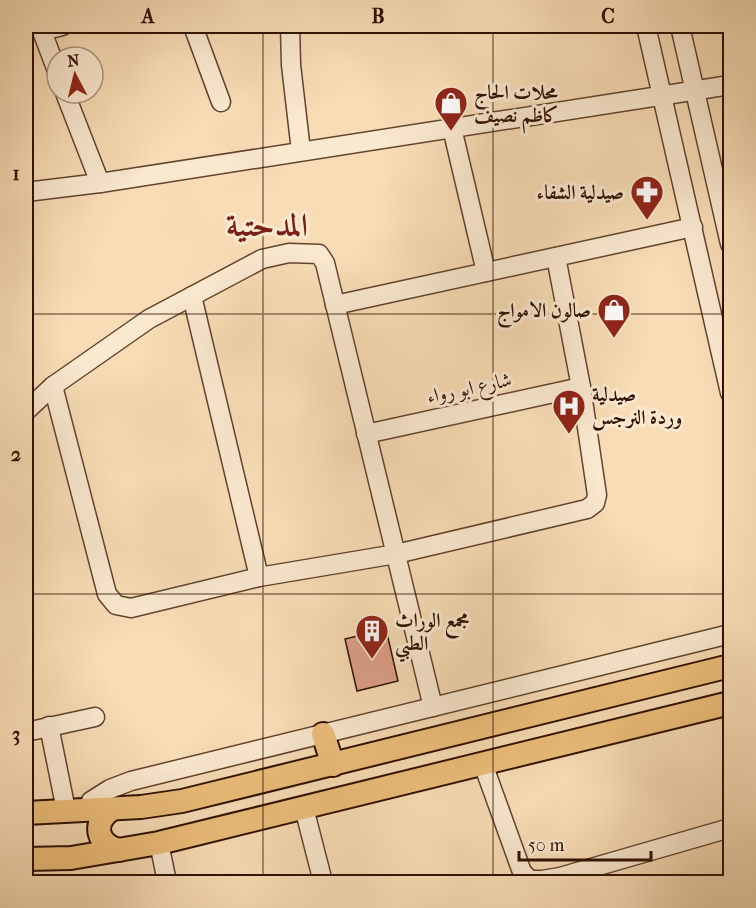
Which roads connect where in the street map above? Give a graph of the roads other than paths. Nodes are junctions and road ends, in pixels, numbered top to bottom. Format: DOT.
graph roads {
  1 [pos="62,26"];
  2 [pos="193,26"];
  3 [pos="290,26"];
  4 [pos="646,26"];
  5 [pos="680,26"];
  6 [pos="41,28"];
  7 [pos="47,45"];
  8 [pos="730,85"];
  9 [pos="695,90"];
  10 [pos="663,97"];
  11 [pos="221,102"];
  12 [pos="70,105"];
  13 [pos="452,128"];
  14 [pos="301,150"];
  15 [pos="100,183"];
  16 [pos="26,191"];
  17 [pos="693,228"];
  18 [pos="730,244"];
  19 [pos="556,257"];
  20 [pos="486,272"];
  21 [pos="192,296"];
  22 [pos="335,306"];
  23 [pos="53,386"];
  24 [pos="581,387"];
  25 [pos="730,393"];
  26 [pos="26,411"];
  27 [pos="366,434"];
  28 [pos="396,554"];
  29 [pos="259,577"];
  30 [pos="730,634"];
  31 [pos="730,666"];
  32 [pos="730,703"];
  33 [pos="433,707"];
  34 [pos="95,717"];
  35 [pos="49,726"];
  36 [pos="26,732"];
  37 [pos="323,734"];
  38 [pos="483,764"];
  39 [pos="333,765"];
  40 [pos="304,808"];
  41 [pos="85,810"];
  42 [pos="26,813"];
  43 [pos="730,828"];
  44 [pos="159,843"];
  45 [pos="119,850"];
  46 [pos="80,857"];
  47 [pos="26,860"];
  48 [pos="167,882"];
  49 [pos="323,882"];
  1 -- 6 [label="street"];
  2 -- 11 [label="street"];
  3 -- 14 [label="street"];
  4 -- 10 [label="street"];
  5 -- 9 [label="street"];
  6 -- 7 [label="street"];
  8 -- 9 [label="street"];
  9 -- 10 [label="street"];
  9 -- 18 [label="street"];
  10 -- 13 [label="street"];
  10 -- 17 [label="street"];
  12 -- 15 [label="street"];
  13 -- 14 [label="street"];
  13 -- 20 [label="street"];
  14 -- 15 [label="street"];
  15 -- 16 [label="street"];
  17 -- 19 [label="street"];
  17 -- 25 [label="street"];
  19 -- 20 [label="street"];
  19 -- 24 [label="street"];
  20 -- 22 [label="street"];
  21 -- 22 [label="street"];
  21 -- 23 [label="street"];
  21 -- 29 [label="street"];
  22 -- 27 [label="street"];
  23 -- 26 [label="street"];
  23 -- 29 [label="street"];
  24 -- 27 [label="street, شارع ابو رواء"];
  24 -- 28 [label="street"];
  27 -- 28 [label="street"];
  28 -- 29 [label="street"];
  28 -- 33 [label="street"];
  30 -- 33 [label="street"];
  31 -- 39 [label="main road"];
  32 -- 38 [label="main road"];
  33 -- 37 [label="street"];
  34 -- 35 [label="street"];
  35 -- 36 [label="street"];
  35 -- 41 [label="street"];
  37 -- 39 [label="main road"];
  37 -- 41 [label="street"];
  38 -- 40 [label="main road"];
  38 -- 43 [label="street"];
  39 -- 41 [label="main road"];
  40 -- 44 [label="main road"];
  40 -- 49 [label="street"];
  41 -- 42 [label="main road"];
  41 -- 45 [label="main road"];
  41 -- 46 [label="main road"];
  44 -- 45 [label="main road"];
  44 -- 48 [label="street"];
  45 -- 46 [label="main road"];
  46 -- 47 [label="main road"];
}
